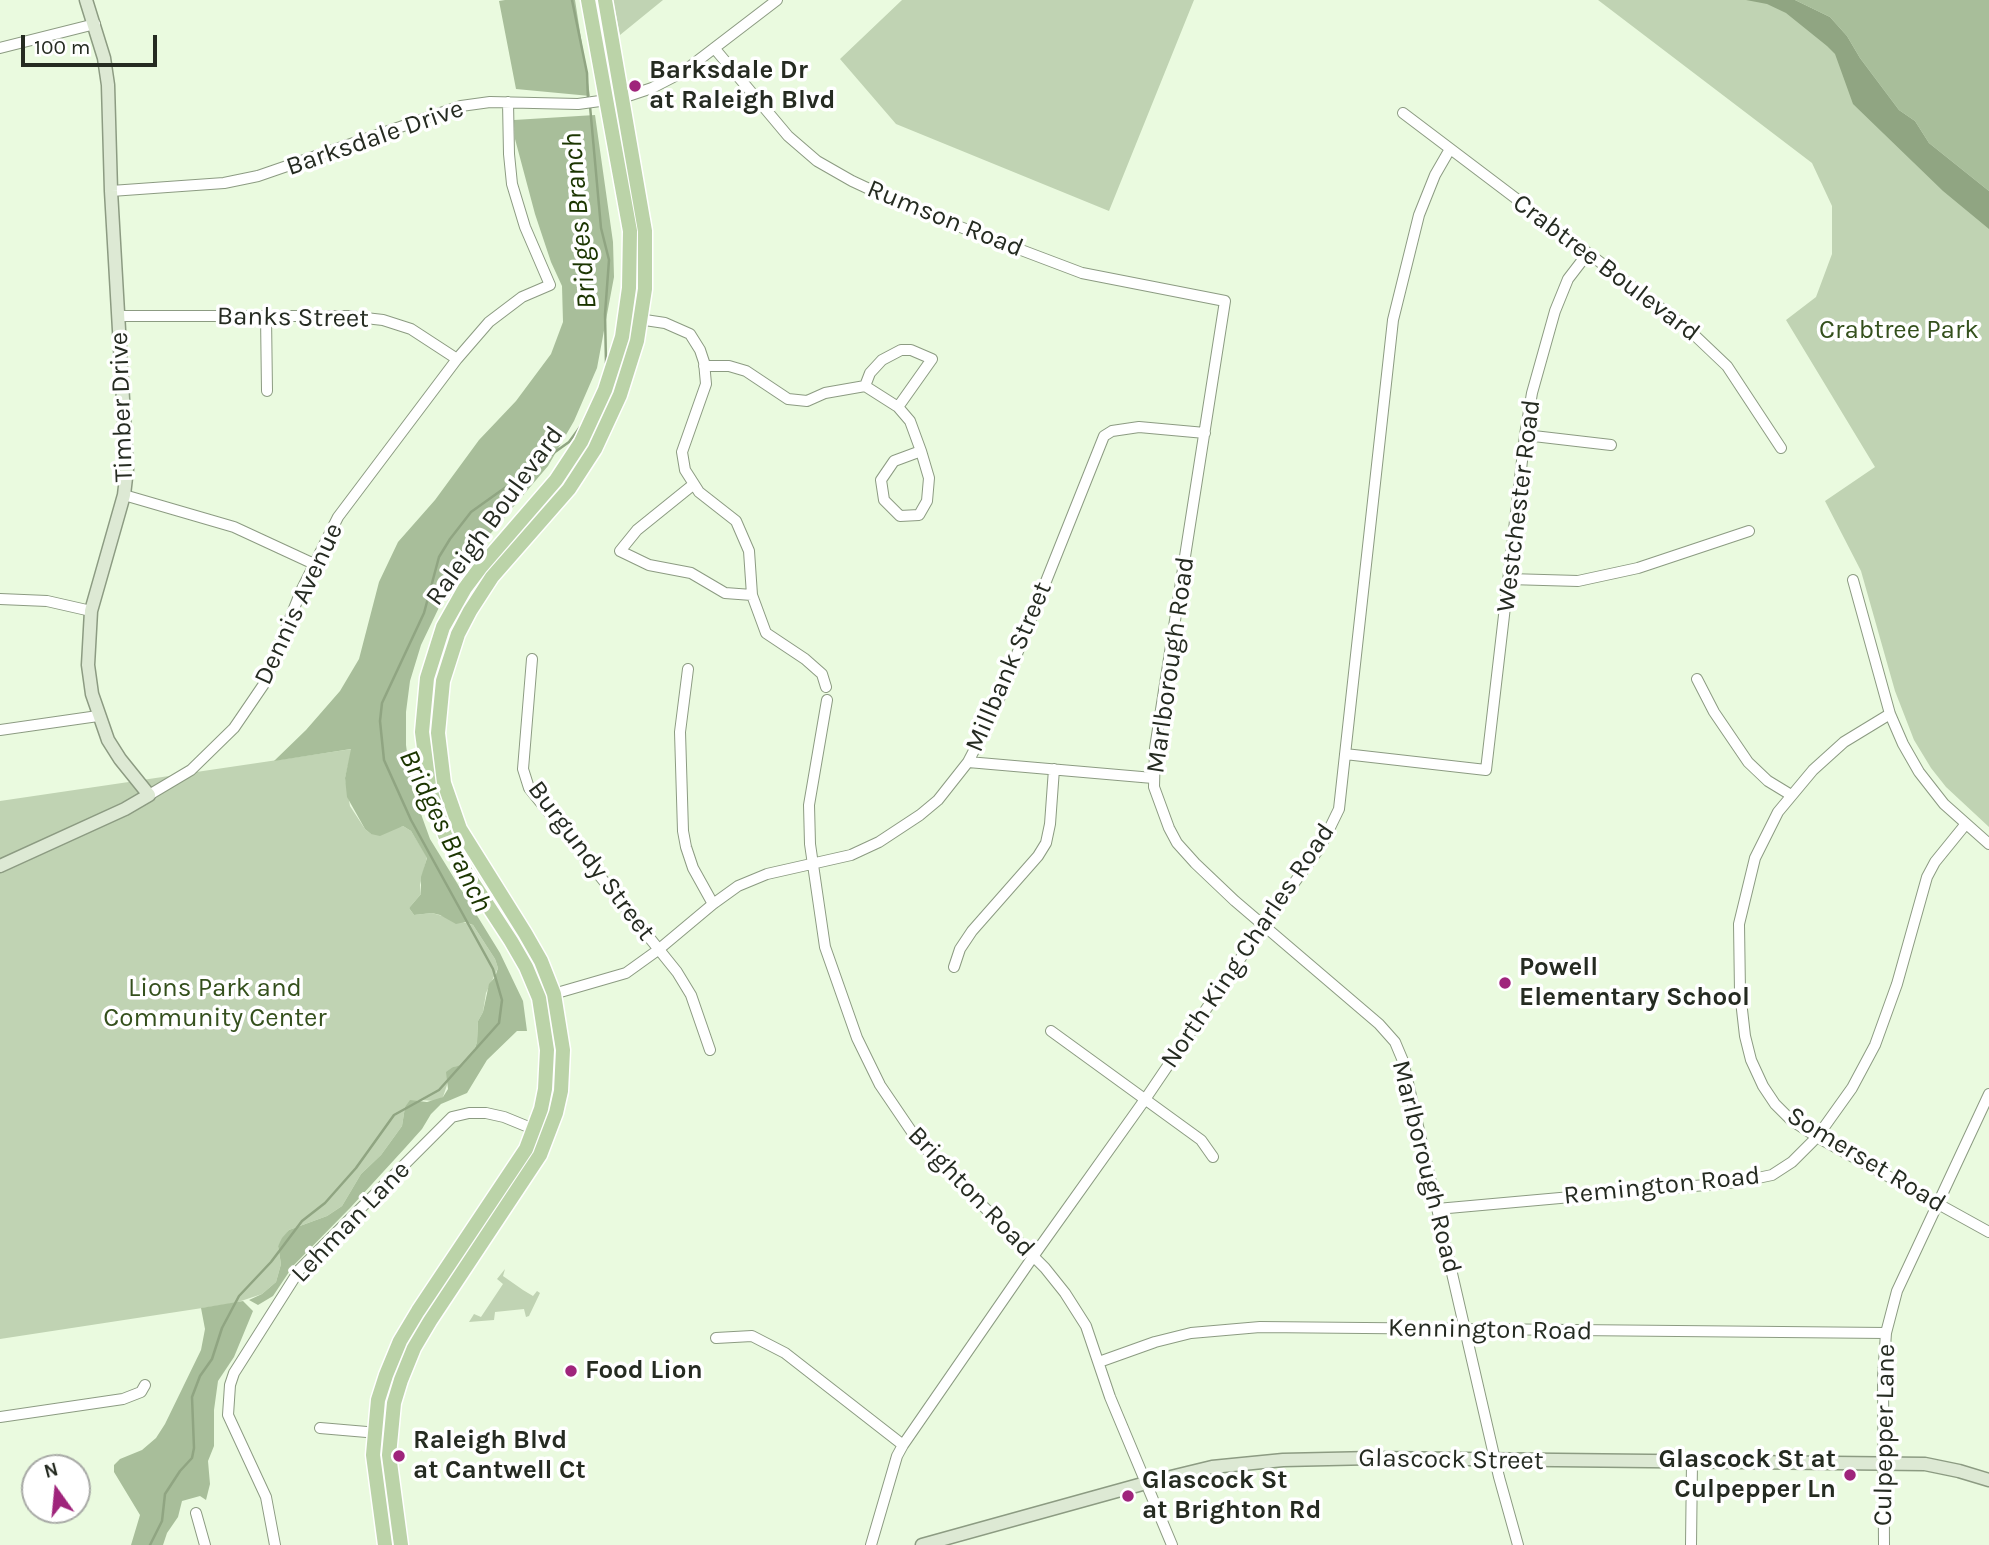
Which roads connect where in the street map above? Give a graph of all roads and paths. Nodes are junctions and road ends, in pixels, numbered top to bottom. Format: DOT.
graph roads {
  1 [pos="86,0"];
  2 [pos="589,0"];
  3 [pos="605,0"];
  4 [pos="777,0"];
  5 [pos="94,24"];
  6 [pos="0,48"];
  7 [pos="715,49"];
  8 [pos="622,99"];
  9 [pos="606,101"];
  10 [pos="508,102"];
  11 [pos="1403,113"];
  12 [pos="1450,149"];
  13 [pos="111,191"];
  14 [pos="1588,253"];
  15 [pos="1225,301"];
  16 [pos="119,316"];
  17 [pos="266,316"];
  18 [pos="625,317"];
  19 [pos="641,319"];
  20 [pos="457,359"];
  21 [pos="704,366"];
  22 [pos="865,386"];
  23 [pos="267,391"];
  24 [pos="898,407"];
  25 [pos="1205,433"];
  26 [pos="1525,435"];
  27 [pos="1611,445"];
  28 [pos="1781,448"];
  29 [pos="921,451"];
  30 [pos="694,484"];
  31 [pos="124,495"];
  32 [pos="1749,531"];
  33 [pos="314,564"];
  34 [pos="1509,579"];
  35 [pos="1853,580"];
  36 [pos="752,595"];
  37 [pos="0,599"];
  38 [pos="91,611"];
  39 [pos="532,659"];
  40 [pos="688,669"];
  41 [pos="1697,679"];
  42 [pos="826,687"];
  43 [pos="828,700"];
  44 [pos="1890,714"];
  45 [pos="98,716"];
  46 [pos="0,730"];
  47 [pos="1345,754"];
  48 [pos="968,762"];
  49 [pos="1054,769"];
  50 [pos="1153,778"];
  51 [pos="149,794"];
  52 [pos="1791,795"];
  53 [pos="1965,825"];
  54 [pos="1989,844"];
  55 [pos="812,863"];
  56 [pos="0,866"];
  57 [pos="713,904"];
  58 [pos="1264,925"];
  59 [pos="658,950"];
  60 [pos="954,967"];
  61 [pos="554,994"];
  62 [pos="539,998"];
  63 [pos="1051,1031"];
  64 [pos="710,1049"];
  65 [pos="1989,1094"];
  66 [pos="1146,1098"];
  67 [pos="534,1129"];
  68 [pos="548,1135"];
  69 [pos="1817,1137"];
  70 [pos="1213,1157"];
  71 [pos="1937,1204"];
  72 [pos="1437,1209"];
  73 [pos="1989,1233"];
  74 [pos="1033,1257"];
  75 [pos="1465,1330"];
  76 [pos="1886,1333"];
  77 [pos="716,1338"];
  78 [pos="1099,1363"];
  79 [pos="145,1385"];
  80 [pos="0,1417"];
  81 [pos="320,1428"];
  82 [pos="374,1433"];
  83 [pos="390,1434"];
  84 [pos="903,1445"];
  85 [pos="1495,1461"];
  86 [pos="1692,1462"];
  87 [pos="1883,1464"];
  88 [pos="1989,1480"];
  89 [pos="1146,1483"];
  90 [pos="196,1513"];
  91 [pos="205,1545"];
  92 [pos="275,1545"];
  93 [pos="385,1545"];
  94 [pos="401,1545"];
  95 [pos="871,1545"];
  96 [pos="922,1545"];
  97 [pos="1172,1545"];
  98 [pos="1518,1545"];
  99 [pos="1691,1545"];
  100 [pos="1884,1545"];
  1 -- 5 [label="street, Timber Drive"];
  2 -- 9 [label="main road, Raleigh Boulevard"];
  3 -- 8 [label="main road, Raleigh Boulevard"];
  4 -- 7 [label="street, Barksdale Drive"];
  5 -- 6 [label="street"];
  5 -- 13 [label="street, Timber Drive"];
  7 -- 8 [label="street, Barksdale Drive"];
  7 -- 15 [label="street, Rumson Road"];
  8 -- 9 [label="street, Barksdale Drive"];
  8 -- 19 [label="main road, Raleigh Boulevard"];
  9 -- 10 [label="street, Barksdale Drive"];
  9 -- 18 [label="main road, Raleigh Boulevard"];
  10 -- 13 [label="street, Barksdale Drive"];
  10 -- 20 [label="street, Dennis Avenue"];
  11 -- 12 [label="street, Crabtree Boulevard"];
  12 -- 14 [label="street, Crabtree Boulevard"];
  12 -- 47 [label="street, North King Charles Road"];
  13 -- 16 [label="street, Timber Drive"];
  14 -- 26 [label="street, Westchester Road"];
  14 -- 28 [label="street, Crabtree Boulevard"];
  15 -- 25 [label="street, Marlborough Road"];
  16 -- 17 [label="street, Banks Street"];
  16 -- 31 [label="street, Timber Drive"];
  17 -- 20 [label="street, Banks Street"];
  17 -- 23 [label="street"];
  18 -- 19 [label="street"];
  18 -- 62 [label="main road, Raleigh Boulevard"];
  19 -- 21 [label="street"];
  19 -- 61 [label="main road, Raleigh Boulevard"];
  20 -- 33 [label="street, Dennis Avenue"];
  21 -- 22 [label="street"];
  21 -- 30 [label="street"];
  22 -- 24 [label="street"];
  22 -- 24 [label="street"];
  24 -- 29 [label="street"];
  25 -- 48 [label="street, Millbank Street"];
  25 -- 50 [label="street, Marlborough Road"];
  26 -- 27 [label="street"];
  26 -- 34 [label="street, Westchester Road"];
  29 -- 29 [label="street"];
  30 -- 36 [label="street"];
  30 -- 36 [label="street"];
  31 -- 33 [label="street"];
  31 -- 38 [label="street, Timber Drive"];
  32 -- 34 [label="street"];
  33 -- 51 [label="street, Dennis Avenue"];
  34 -- 47 [label="street, Westchester Road"];
  35 -- 44 [label="street"];
  36 -- 42 [label="street"];
  37 -- 38 [label="street"];
  38 -- 45 [label="street, Timber Drive"];
  39 -- 59 [label="street, Burgundy Street"];
  40 -- 57 [label="street"];
  41 -- 52 [label="street"];
  43 -- 55 [label="street, Brighton Road"];
  44 -- 52 [label="street, Somerset Road"];
  44 -- 53 [label="street"];
  45 -- 46 [label="street"];
  45 -- 51 [label="street, Timber Drive"];
  47 -- 58 [label="street, North King Charles Road"];
  48 -- 49 [label="street"];
  48 -- 55 [label="street, Millbank Street"];
  49 -- 50 [label="street"];
  49 -- 60 [label="street"];
  50 -- 58 [label="street, Marlborough Road"];
  51 -- 56 [label="street, Dennis Avenue"];
  52 -- 69 [label="street, Somerset Road"];
  53 -- 54 [label="street"];
  53 -- 69 [label="street, Remington Road"];
  55 -- 57 [label="street, Millbank Street"];
  55 -- 74 [label="street, Brighton Road"];
  57 -- 59 [label="street, Millbank Street"];
  58 -- 66 [label="street, North King Charles Road"];
  58 -- 72 [label="street, Marlborough Road"];
  59 -- 61 [label="street, Millbank Street"];
  59 -- 64 [label="street, Burgundy Street"];
  61 -- 62 [label="street, Millbank Street"];
  61 -- 68 [label="main road, Raleigh Boulevard"];
  62 -- 67 [label="main road, Raleigh Boulevard"];
  63 -- 66 [label="street"];
  65 -- 71 [label="street, Culpepper Lane"];
  66 -- 70 [label="street"];
  66 -- 74 [label="street, North King Charles Road"];
  67 -- 68 [label="street, Lehman Lane"];
  67 -- 82 [label="main road, Raleigh Boulevard"];
  67 -- 92 [label="street, Lehman Lane"];
  68 -- 83 [label="main road, Raleigh Boulevard"];
  69 -- 71 [label="street, Somerset Road"];
  69 -- 72 [label="street, Remington Road"];
  71 -- 73 [label="street, Somerset Road"];
  71 -- 76 [label="street, Culpepper Lane"];
  72 -- 75 [label="street, Marlborough Road"];
  74 -- 78 [label="street, Brighton Road"];
  74 -- 84 [label="street, North King Charles Road"];
  75 -- 76 [label="street, Kennington Road"];
  75 -- 78 [label="street, Kennington Road"];
  75 -- 85 [label="street, Marlborough Road"];
  76 -- 87 [label="street, Culpepper Lane"];
  77 -- 84 [label="street"];
  78 -- 89 [label="street, Brighton Road"];
  79 -- 80 [label="street"];
  81 -- 82 [label="street"];
  82 -- 83 [label="street"];
  82 -- 93 [label="main road, Raleigh Boulevard"];
  83 -- 94 [label="main road, Raleigh Boulevard"];
  84 -- 95 [label="street, North King Charles Road"];
  85 -- 86 [label="street, Glascock Street"];
  85 -- 89 [label="street, Glascock Street"];
  85 -- 98 [label="street, Marlborough Road"];
  86 -- 87 [label="street, Glascock Street"];
  86 -- 99 [label="street"];
  87 -- 88 [label="street, Glascock Street"];
  87 -- 100 [label="street, Culpepper Lane"];
  89 -- 96 [label="street, Glascock Street"];
  89 -- 97 [label="street, Brighton Road"];
  90 -- 91 [label="street"];
}
